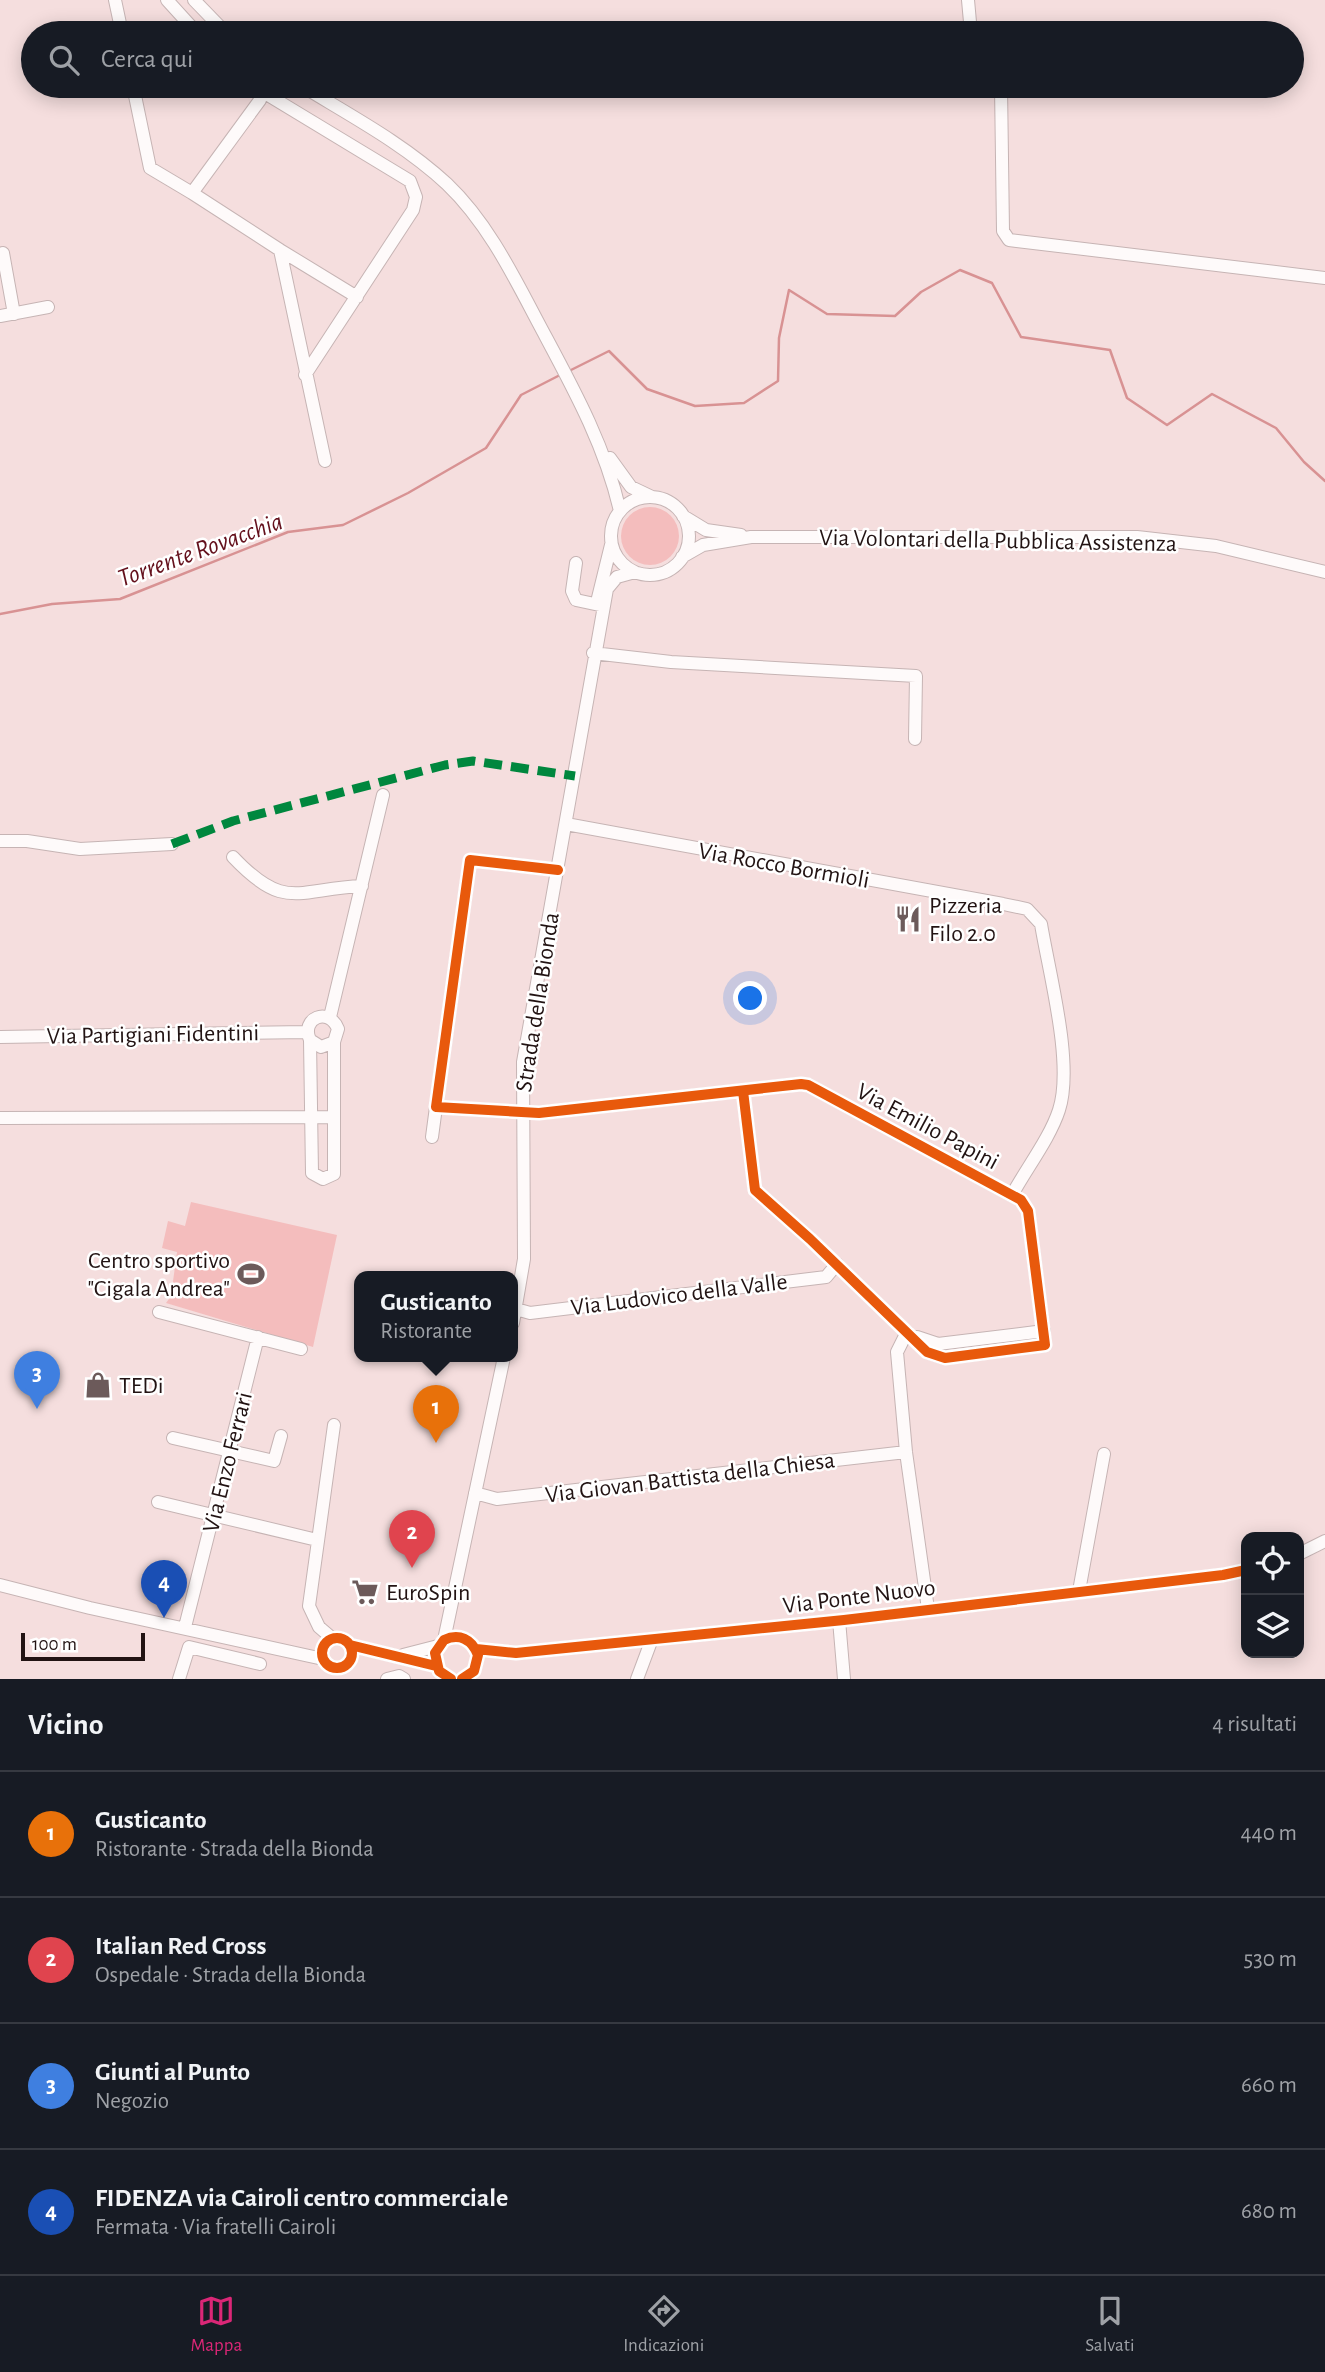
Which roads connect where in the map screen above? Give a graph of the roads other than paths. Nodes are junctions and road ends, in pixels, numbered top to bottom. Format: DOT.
graph roads {
  1 [pos="115,0"];
  2 [pos="167,0"];
  3 [pos="194,0"];
  4 [pos="968,0"];
  5 [pos="119,21"];
  6 [pos="186,21"];
  7 [pos="214,21"];
  8 [pos="970,21"];
  9 [pos="135,98"];
  10 [pos="262,98"];
  11 [pos="280,98"];
  12 [pos="311,98"];
  13 [pos="1001,98"];
  14 [pos="324,99"];
  15 [pos="192,193"];
  16 [pos="280,250"];
  17 [pos="0,254"];
  18 [pos="1325,278"];
  19 [pos="357,297"];
  20 [pos="48,307"];
  21 [pos="13,314"];
  22 [pos="0,316"];
  23 [pos="305,375"];
  24 [pos="600,444"];
  25 [pos="325,461"];
  26 [pos="655,498"];
  27 [pos="620,511"];
  28 [pos="681,513"];
  29 [pos="751,537"];
  30 [pos="611,541"];
  31 [pos="682,557"];
  32 [pos="576,564"];
  33 [pos="635,572"];
  34 [pos="1325,572"];
  35 [pos="600,605"];
  36 [pos="595,654"];
  37 [pos="915,739"];
  38 [pos="383,796"];
  39 [pos="566,824"];
  40 [pos="0,841"];
  41 [pos="172,845"];
  42 [pos="233,857"];
  43 [pos="558,870"];
  44 [pos="362,886"];
  45 [pos="330,1017"];
  46 [pos="308,1036"];
  47 [pos="0,1037"];
  48 [pos="334,1042"];
  49 [pos="743,1091"];
  50 [pos="436,1107"];
  51 [pos="522,1114"];
  52 [pos="312,1116"];
  53 [pos="334,1117"];
  54 [pos="0,1118"];
  55 [pos="432,1137"];
  56 [pos="1012,1195"];
  57 [pos="837,1264"];
  58 [pos="518,1296"];
  59 [pos="518,1310"];
  60 [pos="159,1312"];
  61 [pos="907,1332"];
  62 [pos="258,1337"];
  63 [pos="301,1349"];
  64 [pos="503,1362"];
  65 [pos="334,1425"];
  66 [pos="281,1436"];
  67 [pos="173,1438"];
  68 [pos="230,1452"];
  69 [pos="906,1452"];
  70 [pos="1104,1454"];
  71 [pos="475,1493"];
  72 [pos="158,1502"];
  73 [pos="214,1516"];
  74 [pos="317,1540"];
  75 [pos="1325,1542"];
  76 [pos="1304,1552"];
  77 [pos="1241,1571"];
  78 [pos="0,1585"];
  79 [pos="1079,1591"];
  80 [pos="454,1602"];
  81 [pos="928,1609"];
  82 [pos="839,1620"];
  83 [pos="185,1627"];
  84 [pos="465,1638"];
  85 [pos="652,1639"];
  86 [pos="441,1643"];
  87 [pos="350,1645"];
  88 [pos="476,1649"];
  89 [pos="327,1651"];
  90 [pos="516,1653"];
  91 [pos="397,1656"];
  92 [pos="260,1664"];
  93 [pos="436,1666"];
  94 [pos="346,1669"];
  95 [pos="469,1675"];
  96 [pos="179,1679"];
  97 [pos="336,1679"];
  98 [pos="387,1679"];
  99 [pos="404,1679"];
  100 [pos="449,1679"];
  101 [pos="637,1679"];
  102 [pos="844,1679"];
  1 -- 5 [label="street"];
  2 -- 6 [label="street"];
  3 -- 7 [label="street"];
  4 -- 8 [label="street"];
  9 -- 15 [label="street"];
  10 -- 15 [label="street"];
  11 -- 19 [label="street"];
  12 -- 14 [label="street"];
  13 -- 18 [label="street"];
  14 -- 24 [label="street"];
  15 -- 16 [label="street"];
  16 -- 19 [label="street"];
  16 -- 23 [label="street"];
  17 -- 21 [label="street"];
  19 -- 23 [label="street"];
  20 -- 21 [label="street"];
  21 -- 22 [label="street"];
  23 -- 25 [label="street"];
  24 -- 26 [label="street"];
  24 -- 27 [label="street"];
  26 -- 27 [label="street"];
  26 -- 28 [label="street"];
  27 -- 30 [label="street"];
  28 -- 29 [label="street, Via Volontari della Pubblica Assistenza"];
  28 -- 31 [label="street"];
  29 -- 31 [label="street, Via Volontari della Pubblica Assistenza"];
  29 -- 34 [label="street, Via Volontari della Pubblica Assistenza"];
  30 -- 33 [label="street"];
  30 -- 35 [label="street, Strada della Bionda"];
  31 -- 33 [label="street"];
  32 -- 35 [label="street"];
  33 -- 35 [label="street, Strada della Bionda"];
  35 -- 36 [label="street, Strada della Bionda"];
  36 -- 37 [label="street"];
  36 -- 39 [label="street, Strada della Bionda"];
  38 -- 44 [label="street"];
  39 -- 43 [label="street, Strada della Bionda"];
  39 -- 56 [label="street, Via Rocco Bormioli"];
  40 -- 41 [label="street"];
  42 -- 44 [label="street"];
  43 -- 50 [label="street"];
  43 -- 51 [label="street, Strada della Bionda"];
  44 -- 45 [label="street"];
  45 -- 46 [label="street"];
  45 -- 48 [label="street"];
  46 -- 47 [label="street, Via Partigiani Fidentini"];
  46 -- 48 [label="street"];
  46 -- 52 [label="street"];
  48 -- 53 [label="street"];
  49 -- 51 [label="street, Via Emilio Papini"];
  49 -- 56 [label="street, Via Emilio Papini"];
  49 -- 57 [label="street"];
  50 -- 51 [label="street, Via Emilio Papini"];
  50 -- 55 [label="street"];
  51 -- 58 [label="street, Strada della Bionda"];
  52 -- 53 [label="street"];
  52 -- 53 [label="street"];
  52 -- 54 [label="street"];
  56 -- 61 [label="street, Via Emilio Papini"];
  57 -- 59 [label="street, Via Ludovico della Valle"];
  57 -- 61 [label="street"];
  60 -- 62 [label="street"];
  61 -- 69 [label="street"];
  62 -- 63 [label="street"];
  62 -- 68 [label="street, Via Enzo Ferrari"];
  64 -- 71 [label="street"];
  65 -- 74 [label="street"];
  66 -- 68 [label="street"];
  67 -- 68 [label="street"];
  68 -- 73 [label="street, Via Enzo Ferrari"];
  69 -- 71 [label="street, Via Giovan Battista della Chiesa"];
  69 -- 81 [label="street"];
  70 -- 79 [label="street"];
  71 -- 80 [label="street"];
  72 -- 73 [label="street"];
  73 -- 74 [label="street"];
  73 -- 83 [label="street, Via Enzo Ferrari"];
  74 -- 89 [label="street"];
  75 -- 76 [label="street"];
  77 -- 79 [label="street, Via Ponte Nuovo"];
  78 -- 83 [label="street"];
  79 -- 81 [label="street, Via Ponte Nuovo"];
  80 -- 84 [label="street"];
  80 -- 86 [label="street"];
  81 -- 82 [label="street, Via Ponte Nuovo"];
  82 -- 85 [label="street, Via Ponte Nuovo"];
  82 -- 102 [label="street"];
  83 -- 89 [label="street"];
  84 -- 86 [label="street"];
  84 -- 88 [label="street"];
  85 -- 90 [label="street, Via Ponte Nuovo"];
  85 -- 101 [label="street"];
  86 -- 91 [label="street"];
  86 -- 93 [label="street"];
  87 -- 89 [label="street"];
  87 -- 91 [label="street"];
  87 -- 94 [label="street"];
  88 -- 90 [label="street, Via Ponte Nuovo"];
  88 -- 95 [label="street, Via Ponte Nuovo"];
  89 -- 94 [label="street"];
  89 -- 97 [label="street"];
  90 -- 95 [label="street, Via Ponte Nuovo"];
  91 -- 93 [label="street"];
  91 -- 94 [label="street"];
  92 -- 96 [label="street"];
  93 -- 100 [label="street"];
  98 -- 99 [label="street"];
}
